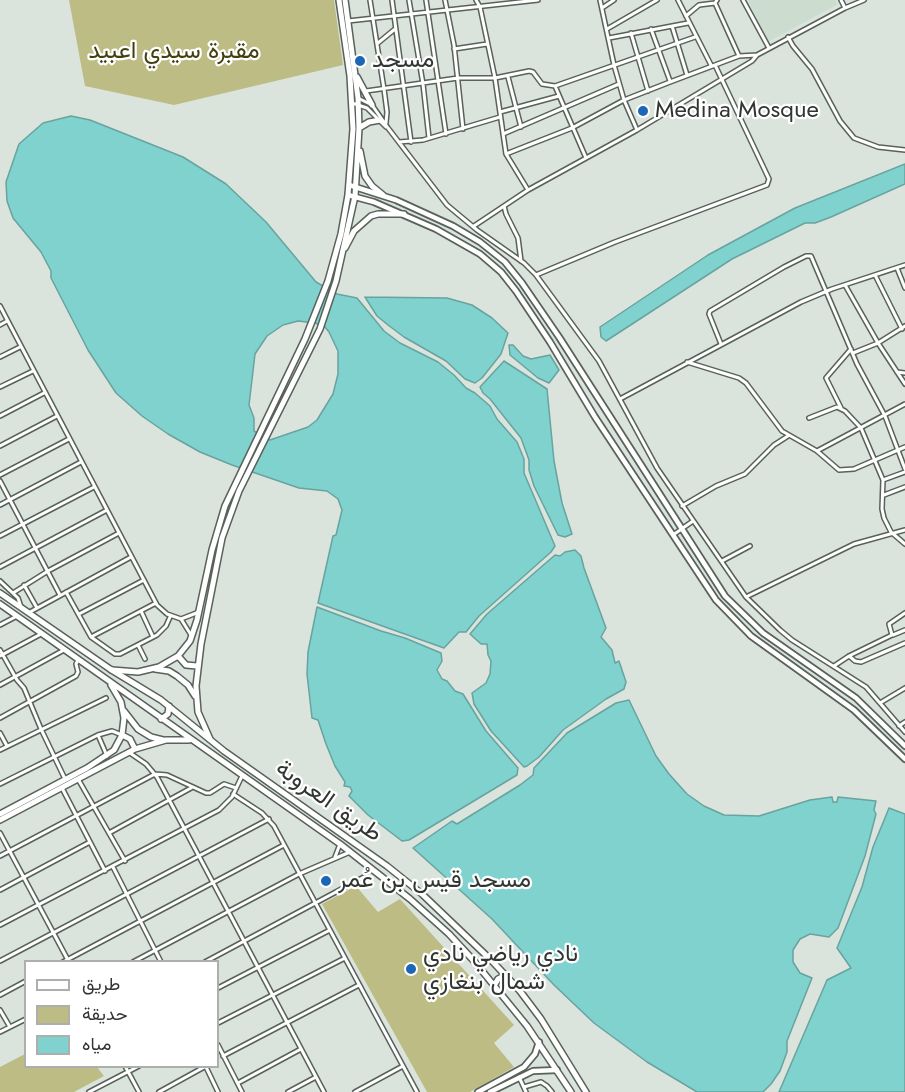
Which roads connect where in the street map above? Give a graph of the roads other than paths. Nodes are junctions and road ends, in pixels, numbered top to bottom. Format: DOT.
graph roads {
  1 [pos="339,0"];
  2 [pos="345,0"];
  3 [pos="370,0"];
  4 [pos="392,0"];
  5 [pos="409,0"];
  6 [pos="426,0"];
  7 [pos="445,0"];
  8 [pos="476,0"];
  9 [pos="538,0"];
  10 [pos="600,0"];
  11 [pos="614,0"];
  12 [pos="657,0"];
  13 [pos="678,0"];
  14 [pos="744,0"];
  15 [pos="841,0"];
  16 [pos="864,0"];
  17 [pos="716,1"];
  18 [pos="705,2"];
  19 [pos="480,7"];
  20 [pos="602,8"];
  21 [pos="845,8"];
  22 [pos="449,10"];
  23 [pos="429,11"];
  24 [pos="411,13"];
  25 [pos="393,15"];
  26 [pos="686,16"];
  27 [pos="374,17"];
  28 [pos="348,21"];
  29 [pos="688,23"];
  30 [pos="672,26"];
  31 [pos="395,29"];
  32 [pos="608,29"];
  33 [pos="651,30"];
  34 [pos="631,33"];
  35 [pos="695,37"];
  36 [pos="789,37"];
  37 [pos="609,38"];
  38 [pos="677,43"];
  39 [pos="377,44"];
  40 [pos="487,44"];
  41 [pos="768,48"];
  42 [pos="454,49"];
  43 [pos="660,50"];
  44 [pos="757,55"];
  45 [pos="739,56"];
  46 [pos="637,58"];
  47 [pos="614,65"];
  48 [pos="713,65"];
  49 [pos="687,75"];
  50 [pos="508,76"];
  51 [pos="356,77"];
  52 [pos="458,78"];
  53 [pos="495,78"];
  54 [pos="721,79"];
  55 [pos="439,81"];
  56 [pos="670,82"];
  57 [pos="423,84"];
  58 [pos="620,84"];
  59 [pos="555,86"];
  60 [pos="403,87"];
  61 [pos="384,89"];
  62 [pos="648,90"];
  63 [pos="365,91"];
  64 [pos="559,96"];
  65 [pos="624,100"];
  66 [pos="355,101"];
  67 [pos="372,105"];
  68 [pos="516,108"];
  69 [pos="564,108"];
  70 [pos="499,112"];
  71 [pos="500,117"];
  72 [pos="384,124"];
  73 [pos="521,127"];
  74 [pos="359,128"];
  75 [pos="572,128"];
  76 [pos="463,129"];
  77 [pos="637,130"];
  78 [pos="446,134"];
  79 [pos="502,134"];
  80 [pos="429,138"];
  81 [pos="399,142"];
  82 [pos="411,142"];
  83 [pos="358,144"];
  84 [pos="905,150"];
  85 [pos="506,154"];
  86 [pos="586,158"];
  87 [pos="352,186"];
  88 [pos="528,190"];
  89 [pos="383,195"];
  90 [pos="351,196"];
  91 [pos="504,206"];
  92 [pos="404,214"];
  93 [pos="474,226"];
  94 [pos="342,254"];
  95 [pos="521,261"];
  96 [pos="905,265"];
  97 [pos="897,268"];
  98 [pos="536,274"];
  99 [pos="875,275"];
  100 [pos="845,285"];
  101 [pos="905,288"];
  102 [pos="825,291"];
  103 [pos="0,306"];
  104 [pos="7,321"];
  105 [pos="0,325"];
  106 [pos="904,327"];
  107 [pos="878,343"];
  108 [pos="721,344"];
  109 [pos="20,347"];
  110 [pos="852,351"];
  111 [pos="0,357"];
  112 [pos="687,362"];
  113 [pos="33,371"];
  114 [pos="897,372"];
  115 [pos="905,373"];
  116 [pos="905,384"];
  117 [pos="0,387"];
  118 [pos="44,393"];
  119 [pos="620,399"];
  120 [pos="905,404"];
  121 [pos="841,408"];
  122 [pos="0,416"];
  123 [pos="57,416"];
  124 [pos="885,416"];
  125 [pos="809,418"];
  126 [pos="861,428"];
  127 [pos="788,436"];
  128 [pos="69,439"];
  129 [pos="0,446"];
  130 [pos="905,447"];
  131 [pos="816,451"];
  132 [pos="899,452"];
  133 [pos="81,462"];
  134 [pos="874,462"];
  135 [pos="905,470"];
  136 [pos="0,475"];
  137 [pos="241,479"];
  138 [pos="883,480"];
  139 [pos="0,481"];
  140 [pos="94,487"];
  141 [pos="905,487"];
  142 [pos="884,495"];
  143 [pos="10,499"];
  144 [pos="0,505"];
  145 [pos="682,506"];
  146 [pos="107,510"];
  147 [pos="693,522"];
  148 [pos="23,524"];
  149 [pos="681,529"];
  150 [pos="905,530"];
  151 [pos="891,532"];
  152 [pos="119,533"];
  153 [pos="673,535"];
  154 [pos="0,536"];
  155 [pos="905,544"];
  156 [pos="750,546"];
  157 [pos="36,549"];
  158 [pos="131,556"];
  159 [pos="722,561"];
  160 [pos="0,567"];
  161 [pos="48,571"];
  162 [pos="144,580"];
  163 [pos="0,581"];
  164 [pos="24,585"];
  165 [pos="66,592"];
  166 [pos="0,593"];
  167 [pos="13,593"];
  168 [pos="60,595"];
  169 [pos="746,597"];
  170 [pos="156,603"];
  171 [pos="0,604"];
  172 [pos="37,608"];
  173 [pos="21,609"];
  174 [pos="141,611"];
  175 [pos="199,611"];
  176 [pos="28,613"];
  177 [pos="78,614"];
  178 [pos="904,614"];
  179 [pos="17,616"];
  180 [pos="170,616"];
  181 [pos="181,620"];
  182 [pos="0,625"];
  183 [pos="905,630"];
  184 [pos="41,633"];
  185 [pos="892,635"];
  186 [pos="92,637"];
  187 [pos="153,637"];
  188 [pos="192,637"];
  189 [pos="905,643"];
  190 [pos="138,645"];
  191 [pos="0,650"];
  192 [pos="65,650"];
  193 [pos="1,655"];
  194 [pos="178,656"];
  195 [pos="849,656"];
  196 [pos="145,658"];
  197 [pos="78,660"];
  198 [pos="197,666"];
  199 [pos="834,666"];
  200 [pos="110,669"];
  201 [pos="154,669"];
  202 [pos="15,677"];
  203 [pos="106,679"];
  204 [pos="0,685"];
  205 [pos="905,688"];
  206 [pos="106,698"];
  207 [pos="195,698"];
  208 [pos="30,702"];
  209 [pos="880,703"];
  210 [pos="169,706"];
  211 [pos="123,710"];
  212 [pos="0,718"];
  213 [pos="161,719"];
  214 [pos="905,722"];
  215 [pos="899,726"];
  216 [pos="41,729"];
  217 [pos="905,732"];
  218 [pos="0,733"];
  219 [pos="98,735"];
  220 [pos="122,735"];
  221 [pos="210,739"];
  222 [pos="166,740"];
  223 [pos="191,740"];
  224 [pos="7,746"];
  225 [pos="905,746"];
  226 [pos="135,749"];
  227 [pos="0,750"];
  228 [pos="129,752"];
  229 [pos="54,756"];
  230 [pos="107,756"];
  231 [pos="905,759"];
  232 [pos="155,774"];
  233 [pos="242,776"];
  234 [pos="65,779"];
  235 [pos="78,779"];
  236 [pos="0,784"];
  237 [pos="62,787"];
  238 [pos="192,787"];
  239 [pos="236,788"];
  240 [pos="233,794"];
  241 [pos="170,800"];
  242 [pos="93,806"];
  243 [pos="0,814"];
  244 [pos="77,816"];
  245 [pos="269,819"];
  246 [pos="0,820"];
  247 [pos="185,829"];
  248 [pos="0,833"];
  249 [pos="109,833"];
  250 [pos="90,842"];
  251 [pos="340,844"];
  252 [pos="284,845"];
  253 [pos="9,851"];
  254 [pos="350,852"];
  255 [pos="199,855"];
  256 [pos="0,856"];
  257 [pos="335,857"];
  258 [pos="124,861"];
  259 [pos="112,867"];
  260 [pos="105,871"];
  261 [pos="300,874"];
  262 [pos="364,877"];
  263 [pos="24,878"];
  264 [pos="213,883"];
  265 [pos="0,890"];
  266 [pos="126,894"];
  267 [pos="315,903"];
  268 [pos="39,905"];
  269 [pos="228,911"];
  270 [pos="140,922"];
  271 [pos="0,926"];
  272 [pos="330,930"];
  273 [pos="54,933"];
  274 [pos="244,941"];
  275 [pos="155,950"];
  276 [pos="345,958"];
  277 [pos="66,960"];
  278 [pos="68,960"];
  279 [pos="137,960"];
  280 [pos="160,960"];
  281 [pos="209,960"];
  282 [pos="0,961"];
  283 [pos="258,967"];
  284 [pos="506,975"];
  285 [pos="24,982"];
  286 [pos="359,985"];
  287 [pos="494,986"];
  288 [pos="219,987"];
  289 [pos="273,994"];
  290 [pos="0,995"];
  291 [pos="0,1010"];
  292 [pos="24,1020"];
  293 [pos="219,1022"];
  294 [pos="287,1023"];
  295 [pos="10,1027"];
  296 [pos="0,1032"];
  297 [pos="539,1042"];
  298 [pos="219,1047"];
  299 [pos="301,1049"];
  300 [pos="223,1056"];
  301 [pos="403,1066"];
  302 [pos="126,1068"];
  303 [pos="135,1068"];
  304 [pos="202,1068"];
  305 [pos="207,1068"];
  306 [pos="558,1070"];
  307 [pos="128,1072"];
  308 [pos="316,1077"];
  309 [pos="519,1077"];
  310 [pos="238,1083"];
  311 [pos="524,1087"];
  312 [pos="89,1092"];
  313 [pos="139,1092"];
  314 [pos="159,1092"];
  315 [pos="218,1092"];
  316 [pos="242,1092"];
  317 [pos="288,1092"];
  318 [pos="324,1092"];
  319 [pos="355,1092"];
  320 [pos="417,1092"];
  321 [pos="480,1092"];
  322 [pos="490,1092"];
  323 [pos="526,1092"];
  324 [pos="552,1092"];
  325 [pos="571,1092"];
  326 [pos="586,1092"];
  1 -- 66 [label="main road"];
  2 -- 28 [label="main road"];
  3 -- 27 [label="street"];
  4 -- 25 [label="street"];
  5 -- 24 [label="street"];
  6 -- 23 [label="street"];
  7 -- 22 [label="street"];
  8 -- 19 [label="street"];
  9 -- 19 [label="street"];
  10 -- 20 [label="street"];
  11 -- 20 [label="street"];
  12 -- 32 [label="street"];
  13 -- 26 [label="street"];
  14 -- 41 [label="street"];
  15 -- 21 [label="street"];
  16 -- 21 [label="street"];
  17 -- 18 [label="street"];
  17 -- 45 [label="street"];
  18 -- 26 [label="street"];
  19 -- 22 [label="street"];
  19 -- 40 [label="street"];
  20 -- 32 [label="street"];
  21 -- 36 [label="street"];
  22 -- 23 [label="street"];
  22 -- 42 [label="street"];
  23 -- 24 [label="street"];
  23 -- 55 [label="street"];
  24 -- 25 [label="street"];
  24 -- 57 [label="street"];
  25 -- 27 [label="street"];
  25 -- 31 [label="street"];
  26 -- 29 [label="street"];
  27 -- 28 [label="street"];
  27 -- 39 [label="street"];
  28 -- 51 [label="main road"];
  29 -- 30 [label="street"];
  29 -- 35 [label="street"];
  30 -- 33 [label="street"];
  30 -- 38 [label="street"];
  31 -- 39 [label="street"];
  31 -- 60 [label="street"];
  32 -- 37 [label="street"];
  33 -- 34 [label="street"];
  33 -- 43 [label="street"];
  34 -- 37 [label="street"];
  34 -- 46 [label="street"];
  35 -- 38 [label="street"];
  35 -- 48 [label="street"];
  36 -- 41 [label="street"];
  36 -- 84 [label="street"];
  37 -- 47 [label="street"];
  38 -- 43 [label="street"];
  38 -- 49 [label="street"];
  39 -- 61 [label="street"];
  40 -- 42 [label="street"];
  40 -- 53 [label="street"];
  41 -- 44 [label="street"];
  42 -- 52 [label="street"];
  43 -- 46 [label="street"];
  43 -- 56 [label="street"];
  44 -- 45 [label="street"];
  44 -- 54 [label="street"];
  45 -- 48 [label="street"];
  46 -- 47 [label="street"];
  46 -- 62 [label="street"];
  47 -- 58 [label="street"];
  47 -- 59 [label="street"];
  48 -- 49 [label="street"];
  48 -- 54 [label="street"];
  49 -- 56 [label="street"];
  50 -- 53 [label="street"];
  50 -- 59 [label="street"];
  50 -- 68 [label="street"];
  51 -- 63 [label="main road"];
  51 -- 66 [label="main road"];
  52 -- 53 [label="street"];
  52 -- 55 [label="street"];
  52 -- 76 [label="street"];
  53 -- 70 [label="street"];
  54 -- 77 [label="street"];
  54 -- 98 [label="street"];
  55 -- 57 [label="street"];
  55 -- 78 [label="street"];
  56 -- 62 [label="street"];
  57 -- 60 [label="street"];
  57 -- 80 [label="street"];
  58 -- 65 [label="street"];
  58 -- 69 [label="street"];
  59 -- 64 [label="street"];
  60 -- 61 [label="street"];
  60 -- 82 [label="street"];
  61 -- 63 [label="street"];
  61 -- 72 [label="street"];
  62 -- 65 [label="street"];
  63 -- 67 [label="main road"];
  64 -- 68 [label="street"];
  64 -- 69 [label="street"];
  65 -- 75 [label="street"];
  65 -- 77 [label="street"];
  66 -- 67 [label="street"];
  66 -- 72 [label="street"];
  66 -- 74 [label="main road"];
  66 -- 87 [label="main road"];
  67 -- 72 [label="street"];
  68 -- 70 [label="street"];
  68 -- 73 [label="street"];
  69 -- 73 [label="street"];
  69 -- 75 [label="street"];
  70 -- 71 [label="street"];
  71 -- 76 [label="street"];
  71 -- 79 [label="street"];
  72 -- 74 [label="main road"];
  72 -- 81 [label="street"];
  73 -- 79 [label="street"];
  74 -- 83 [label="main road"];
  75 -- 85 [label="street"];
  75 -- 86 [label="street"];
  76 -- 78 [label="street"];
  77 -- 86 [label="street"];
  78 -- 80 [label="street"];
  79 -- 85 [label="street"];
  80 -- 82 [label="street"];
  81 -- 82 [label="street"];
  81 -- 93 [label="street"];
  83 -- 87 [label="main road"];
  83 -- 89 [label="main road"];
  85 -- 88 [label="street"];
  86 -- 88 [label="street"];
  87 -- 89 [label="main road"];
  87 -- 90 [label="main road"];
  88 -- 91 [label="street"];
  89 -- 149 [label="main road"];
  90 -- 92 [label="main road"];
  90 -- 94 [label="main road"];
  90 -- 137 [label="main road"];
  91 -- 93 [label="street"];
  91 -- 95 [label="street"];
  92 -- 94 [label="main road"];
  92 -- 153 [label="main road"];
  93 -- 95 [label="street"];
  94 -- 137 [label="main road"];
  95 -- 98 [label="street"];
  96 -- 97 [label="street"];
  97 -- 99 [label="street"];
  97 -- 101 [label="street"];
  98 -- 119 [label="street"];
  99 -- 100 [label="street"];
  99 -- 106 [label="street"];
  100 -- 102 [label="street"];
  100 -- 107 [label="street"];
  102 -- 108 [label="street"];
  102 -- 108 [label="street"];
  102 -- 110 [label="street"];
  103 -- 104 [label="street"];
  104 -- 105 [label="street"];
  104 -- 109 [label="street"];
  106 -- 107 [label="street"];
  107 -- 110 [label="street"];
  107 -- 114 [label="street"];
  108 -- 112 [label="street"];
  109 -- 111 [label="street"];
  109 -- 113 [label="street"];
  110 -- 121 [label="street"];
  110 -- 124 [label="street"];
  112 -- 119 [label="street"];
  112 -- 127 [label="street"];
  113 -- 117 [label="street"];
  113 -- 118 [label="street"];
  114 -- 115 [label="street"];
  114 -- 116 [label="street"];
  118 -- 122 [label="street"];
  118 -- 123 [label="street"];
  119 -- 145 [label="street"];
  120 -- 124 [label="street"];
  121 -- 125 [label="street"];
  121 -- 126 [label="street"];
  123 -- 128 [label="street"];
  123 -- 129 [label="street"];
  124 -- 126 [label="street"];
  124 -- 132 [label="street"];
  126 -- 131 [label="street"];
  126 -- 134 [label="street"];
  127 -- 131 [label="street"];
  127 -- 145 [label="street"];
  128 -- 133 [label="street"];
  128 -- 136 [label="street"];
  130 -- 132 [label="street"];
  131 -- 134 [label="street"];
  132 -- 134 [label="street"];
  132 -- 135 [label="street"];
  133 -- 140 [label="street"];
  133 -- 143 [label="street"];
  134 -- 138 [label="street"];
  135 -- 138 [label="street"];
  137 -- 175 [label="main road"];
  137 -- 198 [label="main road"];
  138 -- 142 [label="street"];
  139 -- 143 [label="street"];
  140 -- 146 [label="street"];
  140 -- 148 [label="street"];
  141 -- 142 [label="street"];
  142 -- 151 [label="street"];
  143 -- 144 [label="street"];
  143 -- 148 [label="street"];
  145 -- 147 [label="street"];
  146 -- 152 [label="street"];
  146 -- 157 [label="street"];
  147 -- 149 [label="street"];
  147 -- 159 [label="street"];
  148 -- 154 [label="street"];
  148 -- 157 [label="street"];
  149 -- 153 [label="street"];
  149 -- 225 [label="main road"];
  150 -- 151 [label="street"];
  151 -- 155 [label="street"];
  151 -- 169 [label="street"];
  152 -- 158 [label="street"];
  152 -- 161 [label="street"];
  153 -- 231 [label="main road"];
  156 -- 159 [label="street"];
  157 -- 160 [label="street"];
  157 -- 161 [label="street"];
  158 -- 162 [label="street"];
  158 -- 165 [label="street"];
  159 -- 169 [label="street"];
  161 -- 164 [label="street"];
  161 -- 168 [label="street"];
  162 -- 170 [label="street"];
  162 -- 177 [label="street"];
  163 -- 167 [label="street"];
  164 -- 167 [label="street"];
  164 -- 172 [label="street"];
  165 -- 168 [label="street"];
  165 -- 177 [label="street"];
  166 -- 173 [label="main road, طريق العروبة"];
  167 -- 173 [label="street"];
  168 -- 172 [label="street"];
  169 -- 199 [label="street"];
  170 -- 174 [label="street"];
  170 -- 180 [label="street"];
  171 -- 179 [label="main road, طريق العروبة"];
  172 -- 176 [label="street"];
  173 -- 176 [label="main road, طريق العروبة"];
  174 -- 186 [label="street"];
  174 -- 187 [label="street"];
  175 -- 181 [label="street"];
  175 -- 188 [label="main road"];
  176 -- 200 [label="main road, طريق العروبة"];
  177 -- 186 [label="street"];
  178 -- 185 [label="street"];
  179 -- 182 [label="street"];
  179 -- 184 [label="main road, طريق العروبة"];
  180 -- 181 [label="street"];
  180 -- 187 [label="street"];
  181 -- 188 [label="street"];
  183 -- 185 [label="street"];
  184 -- 192 [label="main road, طريق العروبة"];
  184 -- 193 [label="street"];
  185 -- 195 [label="street"];
  186 -- 190 [label="street"];
  187 -- 190 [label="street"];
  188 -- 194 [label="main road"];
  189 -- 195 [label="street"];
  190 -- 196 [label="street"];
  191 -- 193 [label="street"];
  192 -- 197 [label="main road, طريق العروبة"];
  192 -- 202 [label="street"];
  193 -- 202 [label="street"];
  194 -- 198 [label="main road"];
  194 -- 201 [label="main road"];
  195 -- 199 [label="street"];
  197 -- 203 [label="main road, طريق العروبة"];
  197 -- 208 [label="street"];
  198 -- 207 [label="main road"];
  199 -- 209 [label="street"];
  200 -- 201 [label="main road"];
  200 -- 210 [label="main road, طريق العروبة"];
  201 -- 207 [label="main road"];
  202 -- 204 [label="street"];
  202 -- 208 [label="street"];
  203 -- 211 [label="main road"];
  203 -- 213 [label="main road, طريق العروبة"];
  205 -- 209 [label="street"];
  206 -- 216 [label="street"];
  207 -- 221 [label="main road"];
  208 -- 212 [label="street"];
  208 -- 216 [label="street"];
  209 -- 215 [label="street"];
  210 -- 213 [label="main road"];
  210 -- 221 [label="main road, طريق العروبة"];
  211 -- 220 [label="main road"];
  211 -- 222 [label="main road"];
  213 -- 223 [label="main road, طريق العروبة"];
  214 -- 215 [label="street"];
  215 -- 217 [label="street"];
  216 -- 224 [label="street"];
  216 -- 229 [label="street"];
  218 -- 224 [label="street"];
  219 -- 220 [label="street"];
  219 -- 229 [label="street"];
  219 -- 230 [label="street"];
  220 -- 226 [label="main road"];
  220 -- 230 [label="main road"];
  221 -- 284 [label="main road, طريق العروبة"];
  222 -- 223 [label="main road"];
  222 -- 226 [label="main road"];
  223 -- 233 [label="main road, طريق العروبة"];
  224 -- 227 [label="street"];
  226 -- 228 [label="main road"];
  228 -- 232 [label="street"];
  228 -- 235 [label="main road"];
  229 -- 234 [label="street"];
  229 -- 236 [label="street"];
  230 -- 234 [label="main road"];
  232 -- 238 [label="street"];
  232 -- 241 [label="street"];
  232 -- 242 [label="street"];
  233 -- 239 [label="street"];
  233 -- 251 [label="main road, طريق العروبة"];
  234 -- 243 [label="main road"];
  235 -- 237 [label="main road"];
  235 -- 242 [label="street"];
  237 -- 244 [label="street"];
  237 -- 246 [label="main road"];
  238 -- 239 [label="street"];
  238 -- 241 [label="street"];
  239 -- 240 [label="street"];
  240 -- 245 [label="street"];
  240 -- 247 [label="street"];
  241 -- 247 [label="street"];
  241 -- 249 [label="street"];
  242 -- 244 [label="street"];
  242 -- 249 [label="street"];
  244 -- 250 [label="street"];
  244 -- 253 [label="street"];
  245 -- 252 [label="street"];
  245 -- 255 [label="street"];
  247 -- 255 [label="street"];
  247 -- 258 [label="street"];
  248 -- 253 [label="street"];
  249 -- 258 [label="street"];
  250 -- 260 [label="street"];
  250 -- 263 [label="street"];
  251 -- 254 [label="main road, طريق العروبة"];
  251 -- 257 [label="street"];
  252 -- 261 [label="street"];
  252 -- 264 [label="street"];
  253 -- 256 [label="street"];
  253 -- 263 [label="street"];
  254 -- 257 [label="street"];
  254 -- 287 [label="main road, طريق العروبة"];
  255 -- 264 [label="street"];
  255 -- 266 [label="street"];
  257 -- 261 [label="street"];
  258 -- 259 [label="street"];
  259 -- 260 [label="street"];
  259 -- 266 [label="street"];
  260 -- 268 [label="street"];
  261 -- 267 [label="street"];
  261 -- 269 [label="street"];
  262 -- 267 [label="street"];
  263 -- 265 [label="street"];
  263 -- 268 [label="street"];
  264 -- 269 [label="street"];
  264 -- 270 [label="street"];
  266 -- 270 [label="street"];
  266 -- 273 [label="street"];
  267 -- 272 [label="street"];
  267 -- 274 [label="street"];
  268 -- 271 [label="street"];
  268 -- 273 [label="street"];
  269 -- 274 [label="street"];
  269 -- 275 [label="street"];
  270 -- 275 [label="street"];
  270 -- 278 [label="street"];
  272 -- 276 [label="street"];
  272 -- 283 [label="street"];
  273 -- 277 [label="street"];
  273 -- 282 [label="street"];
  274 -- 281 [label="street"];
  274 -- 283 [label="street"];
  275 -- 279 [label="street"];
  275 -- 280 [label="street"];
  276 -- 286 [label="street"];
  276 -- 289 [label="street"];
  283 -- 288 [label="street"];
  283 -- 289 [label="street"];
  284 -- 287 [label="main road"];
  284 -- 326 [label="main road, طريق العروبة"];
  285 -- 290 [label="street"];
  286 -- 294 [label="street"];
  286 -- 301 [label="street"];
  287 -- 297 [label="main road, طريق العروبة"];
  289 -- 293 [label="street"];
  289 -- 294 [label="street"];
  291 -- 295 [label="street"];
  292 -- 295 [label="street"];
  294 -- 299 [label="street"];
  294 -- 300 [label="street"];
  295 -- 296 [label="street"];
  297 -- 306 [label="main road, طريق العروبة"];
  297 -- 321 [label="main road"];
  298 -- 300 [label="street"];
  299 -- 308 [label="street"];
  299 -- 310 [label="street"];
  300 -- 310 [label="street"];
  301 -- 319 [label="street"];
  301 -- 320 [label="street"];
  302 -- 307 [label="street"];
  303 -- 307 [label="street"];
  304 -- 314 [label="street"];
  305 -- 315 [label="street"];
  306 -- 309 [label="main road"];
  306 -- 325 [label="main road, طريق العروبة"];
  307 -- 312 [label="street"];
  307 -- 313 [label="street"];
  308 -- 317 [label="street"];
  308 -- 318 [label="street"];
  309 -- 311 [label="street"];
  309 -- 322 [label="main road"];
  310 -- 316 [label="street"];
  311 -- 323 [label="street"];
  311 -- 324 [label="street"];
}
